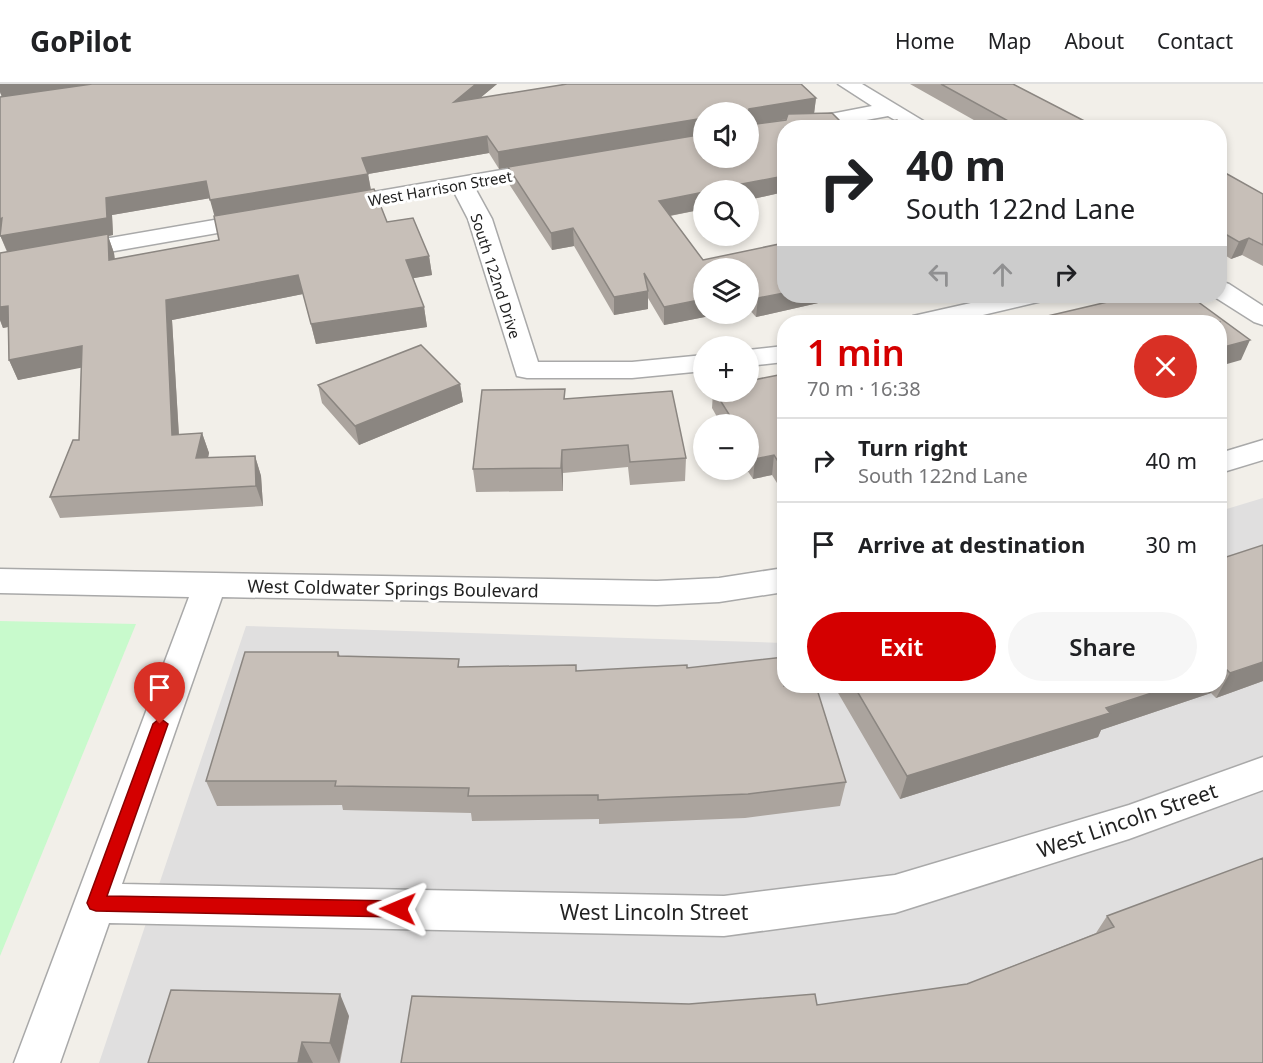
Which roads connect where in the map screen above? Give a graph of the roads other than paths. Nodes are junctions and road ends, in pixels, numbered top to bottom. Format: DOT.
graph roads {
  1 [pos="848,84"];
  2 [pos="891,109"];
  3 [pos="829,120"];
  4 [pos="910,120"];
  5 [pos="576,164"];
  6 [pos="461,184"];
  7 [pos="307,211"];
  8 [pos="284,215"];
  9 [pos="0,264"];
  10 [pos="1227,294"];
  11 [pos="1003,303"];
  12 [pos="952,315"];
  13 [pos="1263,317"];
  14 [pos="777,355"];
  15 [pos="759,357"];
  16 [pos="693,364"];
  17 [pos="1263,450"];
  18 [pos="1227,461"];
  19 [pos="0,581"];
  20 [pos="777,581"];
  21 [pos="210,584"];
  22 [pos="1263,773"];
  23 [pos="96,903"];
  24 [pos="37,1063"];
  1 -- 2 [label="street"];
  2 -- 3 [label="street"];
  2 -- 4 [label="street"];
  5 -- 6 [label="street, West Harrison Street"];
  6 -- 7 [label="street, West Harrison Street"];
  6 -- 16 [label="street, South 122nd Drive"];
  8 -- 9 [label="street"];
  10 -- 13 [label="street"];
  11 -- 12 [label="street"];
  14 -- 15 [label="street"];
  17 -- 18 [label="street"];
  19 -- 21 [label="street, West Coldwater Springs Boulevard"];
  20 -- 21 [label="street, West Coldwater Springs Boulevard"];
  21 -- 23 [label="street"];
  22 -- 23 [label="street, West Lincoln Street"];
  23 -- 24 [label="street"];
}
